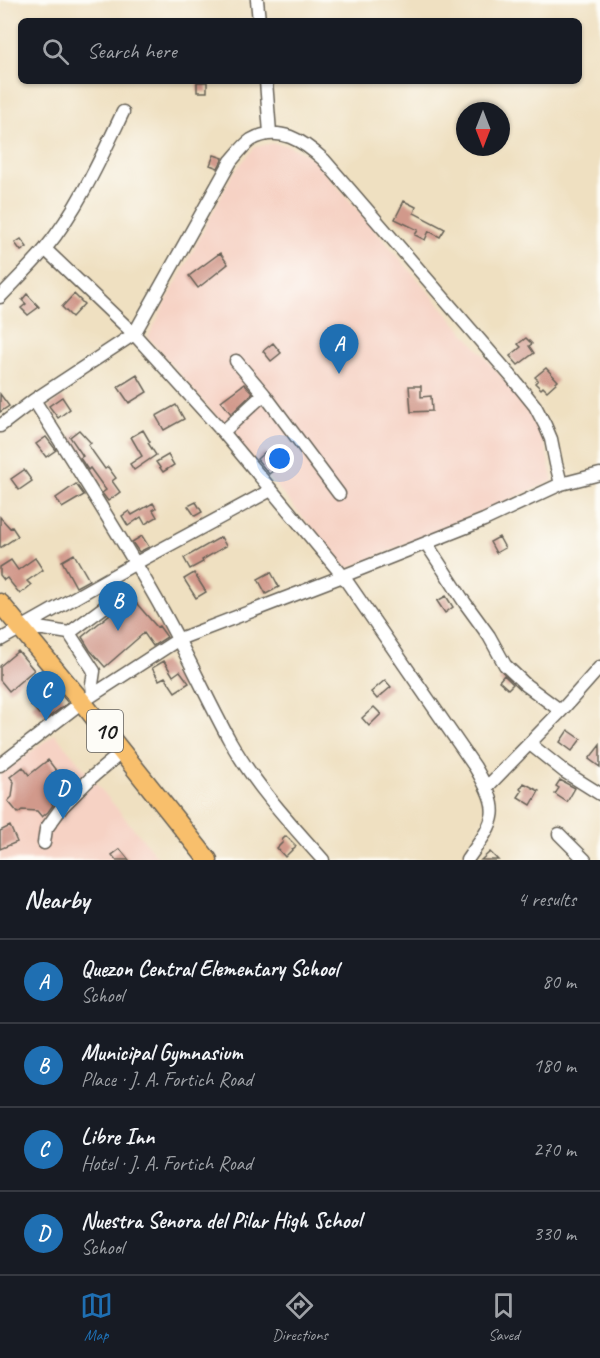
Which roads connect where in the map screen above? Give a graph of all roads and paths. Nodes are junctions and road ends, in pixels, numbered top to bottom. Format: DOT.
graph roads {
  1 [pos="257,0"];
  2 [pos="259,18"];
  3 [pos="266,84"];
  4 [pos="123,112"];
  5 [pos="270,133"];
  6 [pos="45,249"];
  7 [pos="0,297"];
  8 [pos="134,334"];
  9 [pos="236,360"];
  10 [pos="264,394"];
  11 [pos="34,400"];
  12 [pos="0,426"];
  13 [pos="223,432"];
  14 [pos="600,474"];
  15 [pos="561,484"];
  16 [pos="271,490"];
  17 [pos="339,494"];
  18 [pos="426,543"];
  19 [pos="136,563"];
  20 [pos="343,576"];
  21 [pos="0,603"];
  22 [pos="107,605"];
  23 [pos="21,629"];
  24 [pos="69,633"];
  25 [pos="179,639"];
  26 [pos="0,640"];
  27 [pos="600,667"];
  28 [pos="88,698"];
  29 [pos="561,711"];
  30 [pos="530,744"];
  31 [pos="0,749"];
  32 [pos="122,752"];
  33 [pos="4,762"];
  34 [pos="487,788"];
  35 [pos="600,794"];
  36 [pos="558,834"];
  37 [pos="44,843"];
  38 [pos="208,860"];
  39 [pos="323,860"];
  40 [pos="467,860"];
  41 [pos="585,860"];
  1 -- 2 [label="street"];
  3 -- 5 [label="street"];
  4 -- 6 [label="street"];
  5 -- 8 [label="street"];
  5 -- 15 [label="street"];
  6 -- 7 [label="street"];
  6 -- 8 [label="street"];
  8 -- 11 [label="street"];
  8 -- 13 [label="street"];
  9 -- 10 [label="street"];
  10 -- 13 [label="street"];
  10 -- 17 [label="street"];
  11 -- 12 [label="street"];
  11 -- 19 [label="street"];
  13 -- 16 [label="street"];
  14 -- 15 [label="street"];
  15 -- 18 [label="street"];
  16 -- 19 [label="street"];
  16 -- 20 [label="street"];
  18 -- 20 [label="street"];
  18 -- 29 [label="street"];
  19 -- 23 [label="street"];
  19 -- 25 [label="street"];
  20 -- 25 [label="street"];
  20 -- 34 [label="street"];
  21 -- 23 [label="highway, 10"];
  22 -- 24 [label="street"];
  23 -- 24 [label="street"];
  23 -- 26 [label="street"];
  23 -- 28 [label="highway, 10"];
  24 -- 28 [label="street"];
  25 -- 28 [label="street"];
  25 -- 39 [label="street"];
  27 -- 29 [label="street"];
  28 -- 32 [label="highway, 10"];
  28 -- 33 [label="street"];
  29 -- 30 [label="street"];
  30 -- 34 [label="street"];
  30 -- 35 [label="street"];
  31 -- 33 [label="street"];
  32 -- 37 [label="street"];
  32 -- 38 [label="highway, 10"];
  34 -- 40 [label="street"];
  36 -- 41 [label="street"];
}
